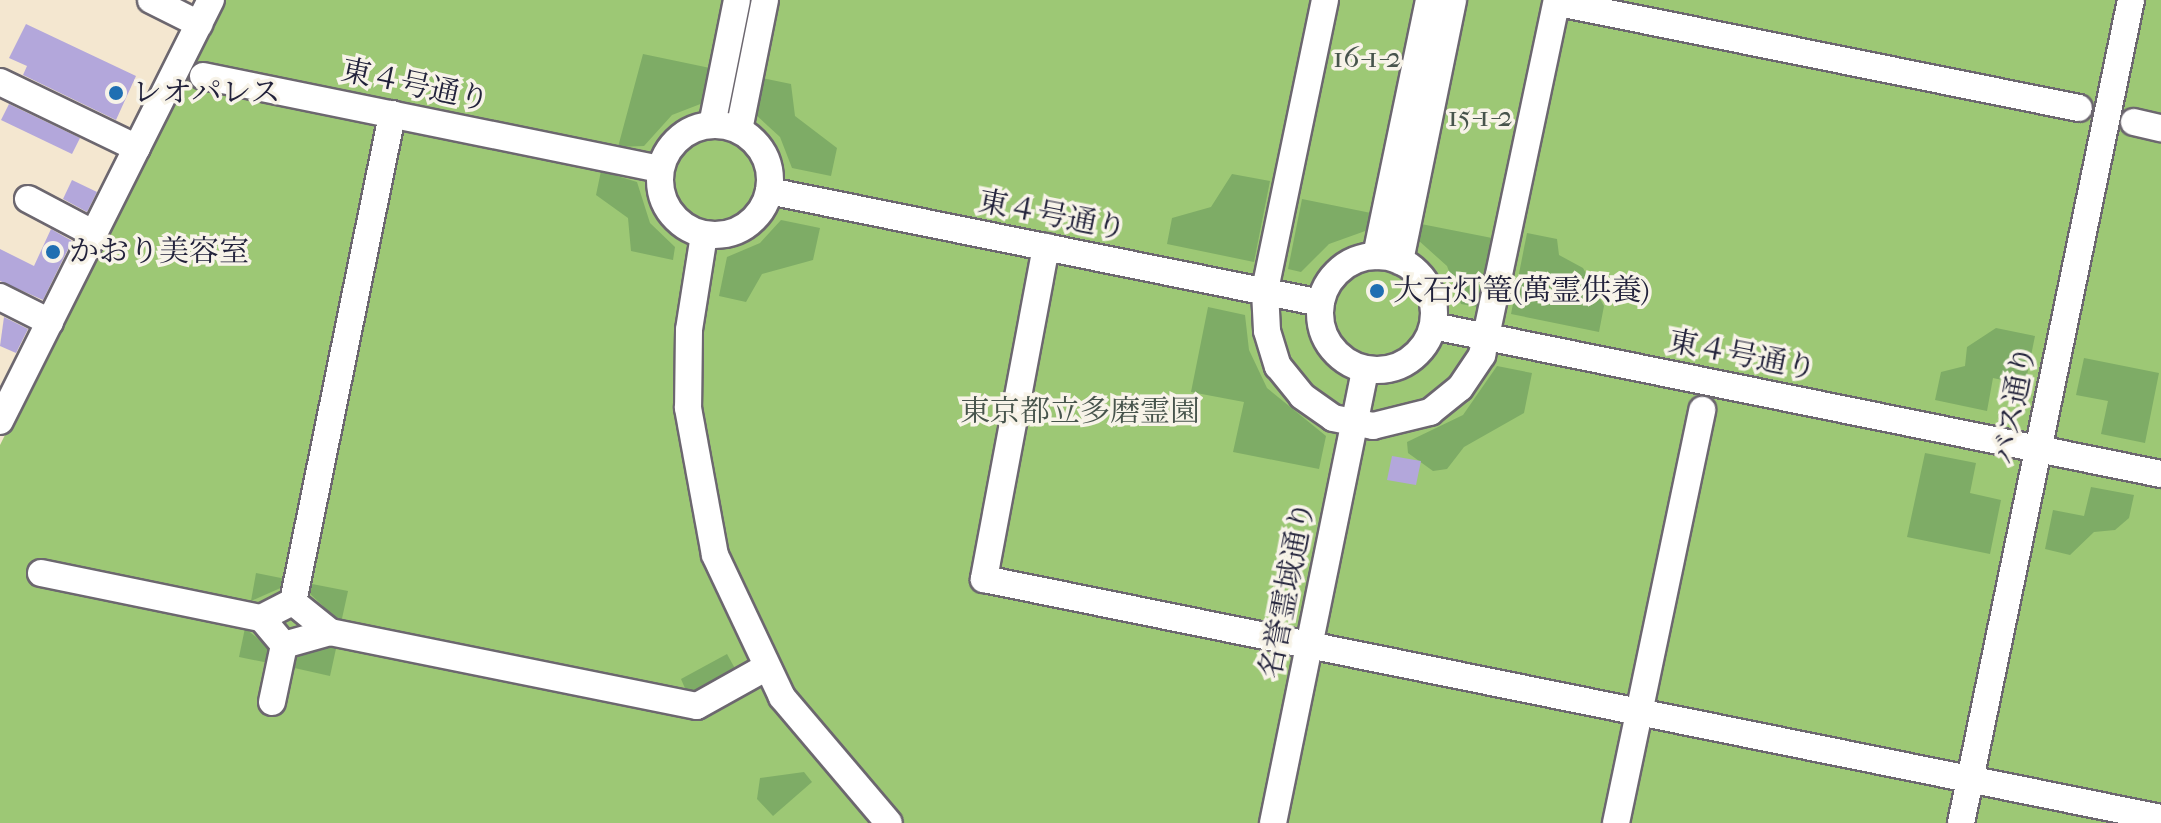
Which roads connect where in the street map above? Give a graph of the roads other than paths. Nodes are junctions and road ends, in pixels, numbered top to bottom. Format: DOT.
graph roads {
  1 [pos="151,0"];
  2 [pos="211,0"];
  3 [pos="737,0"];
  4 [pos="765,0"];
  5 [pos="1325,0"];
  6 [pos="1429,0"];
  7 [pos="1453,0"];
  8 [pos="2131,0"];
  9 [pos="1557,2"];
  10 [pos="199,24"];
  11 [pos="203,76"];
  12 [pos="3,91"];
  13 [pos="2079,108"];
  14 [pos="392,114"];
  15 [pos="2134,122"];
  16 [pos="712,125"];
  17 [pos="2161,128"];
  18 [pos="739,130"];
  19 [pos="137,148"];
  20 [pos="660,169"];
  21 [pos="769,191"];
  22 [pos="28,199"];
  23 [pos="94,234"];
  24 [pos="704,235"];
  25 [pos="1046,247"];
  26 [pos="1388,259"];
  27 [pos="1265,291"];
  28 [pos="0,297"];
  29 [pos="1321,303"];
  30 [pos="50,322"];
  31 [pos="1433,326"];
  32 [pos="1488,337"];
  33 [pos="1365,369"];
  34 [pos="1702,410"];
  35 [pos="0,421"];
  36 [pos="1354,423"];
  37 [pos="2038,449"];
  38 [pos="2161,474"];
  39 [pos="41,573"];
  40 [pos="293,602"];
  41 [pos="261,618"];
  42 [pos="330,632"];
  43 [pos="284,645"];
  44 [pos="1310,645"];
  45 [pos="765,668"];
  46 [pos="272,702"];
  47 [pos="1639,711"];
  48 [pos="1970,778"];
  49 [pos="2161,818"];
  50 [pos="889,823"];
  51 [pos="1273,823"];
  52 [pos="1616,823"];
  53 [pos="1961,823"];
  1 -- 10 [label="street"];
  2 -- 10 [label="street"];
  3 -- 16 [label="street"];
  4 -- 18 [label="street"];
  5 -- 27 [label="street"];
  6 -- 26 [label="street"];
  7 -- 26 [label="street"];
  8 -- 37 [label="street, バス通り"];
  9 -- 13 [label="street"];
  9 -- 32 [label="street"];
  10 -- 19 [label="street"];
  11 -- 14 [label="street, 東４号通り"];
  12 -- 19 [label="street"];
  14 -- 20 [label="street, 東４号通り"];
  14 -- 40 [label="street"];
  15 -- 17 [label="street"];
  16 -- 18 [label="street"];
  16 -- 20 [label="street"];
  18 -- 21 [label="street"];
  19 -- 23 [label="street"];
  20 -- 24 [label="street"];
  21 -- 24 [label="street"];
  21 -- 25 [label="street, 東４号通り"];
  22 -- 23 [label="street"];
  23 -- 30 [label="street"];
  24 -- 45 [label="street"];
  25 -- 27 [label="street, 東４号通り"];
  25 -- 44 [label="street"];
  26 -- 29 [label="street"];
  26 -- 31 [label="street"];
  27 -- 29 [label="street, 東４号通り"];
  27 -- 36 [label="street"];
  28 -- 30 [label="street"];
  29 -- 33 [label="street"];
  30 -- 35 [label="street"];
  31 -- 32 [label="street, 東４号通り"];
  31 -- 33 [label="street"];
  32 -- 36 [label="street"];
  32 -- 37 [label="street, 東４号通り"];
  33 -- 36 [label="street, 名誉霊域通り"];
  34 -- 47 [label="street"];
  36 -- 44 [label="street, 名誉霊域通り"];
  37 -- 38 [label="street, 東４号通り"];
  37 -- 48 [label="street, バス通り"];
  39 -- 41 [label="street"];
  40 -- 41 [label="street"];
  40 -- 42 [label="street"];
  41 -- 43 [label="street"];
  42 -- 43 [label="street"];
  42 -- 45 [label="street"];
  43 -- 46 [label="street"];
  44 -- 47 [label="street"];
  44 -- 51 [label="street, 名誉霊域通り"];
  45 -- 50 [label="street"];
  47 -- 48 [label="street"];
  47 -- 52 [label="street"];
  48 -- 49 [label="street"];
  48 -- 53 [label="street, バス通り"];
}
